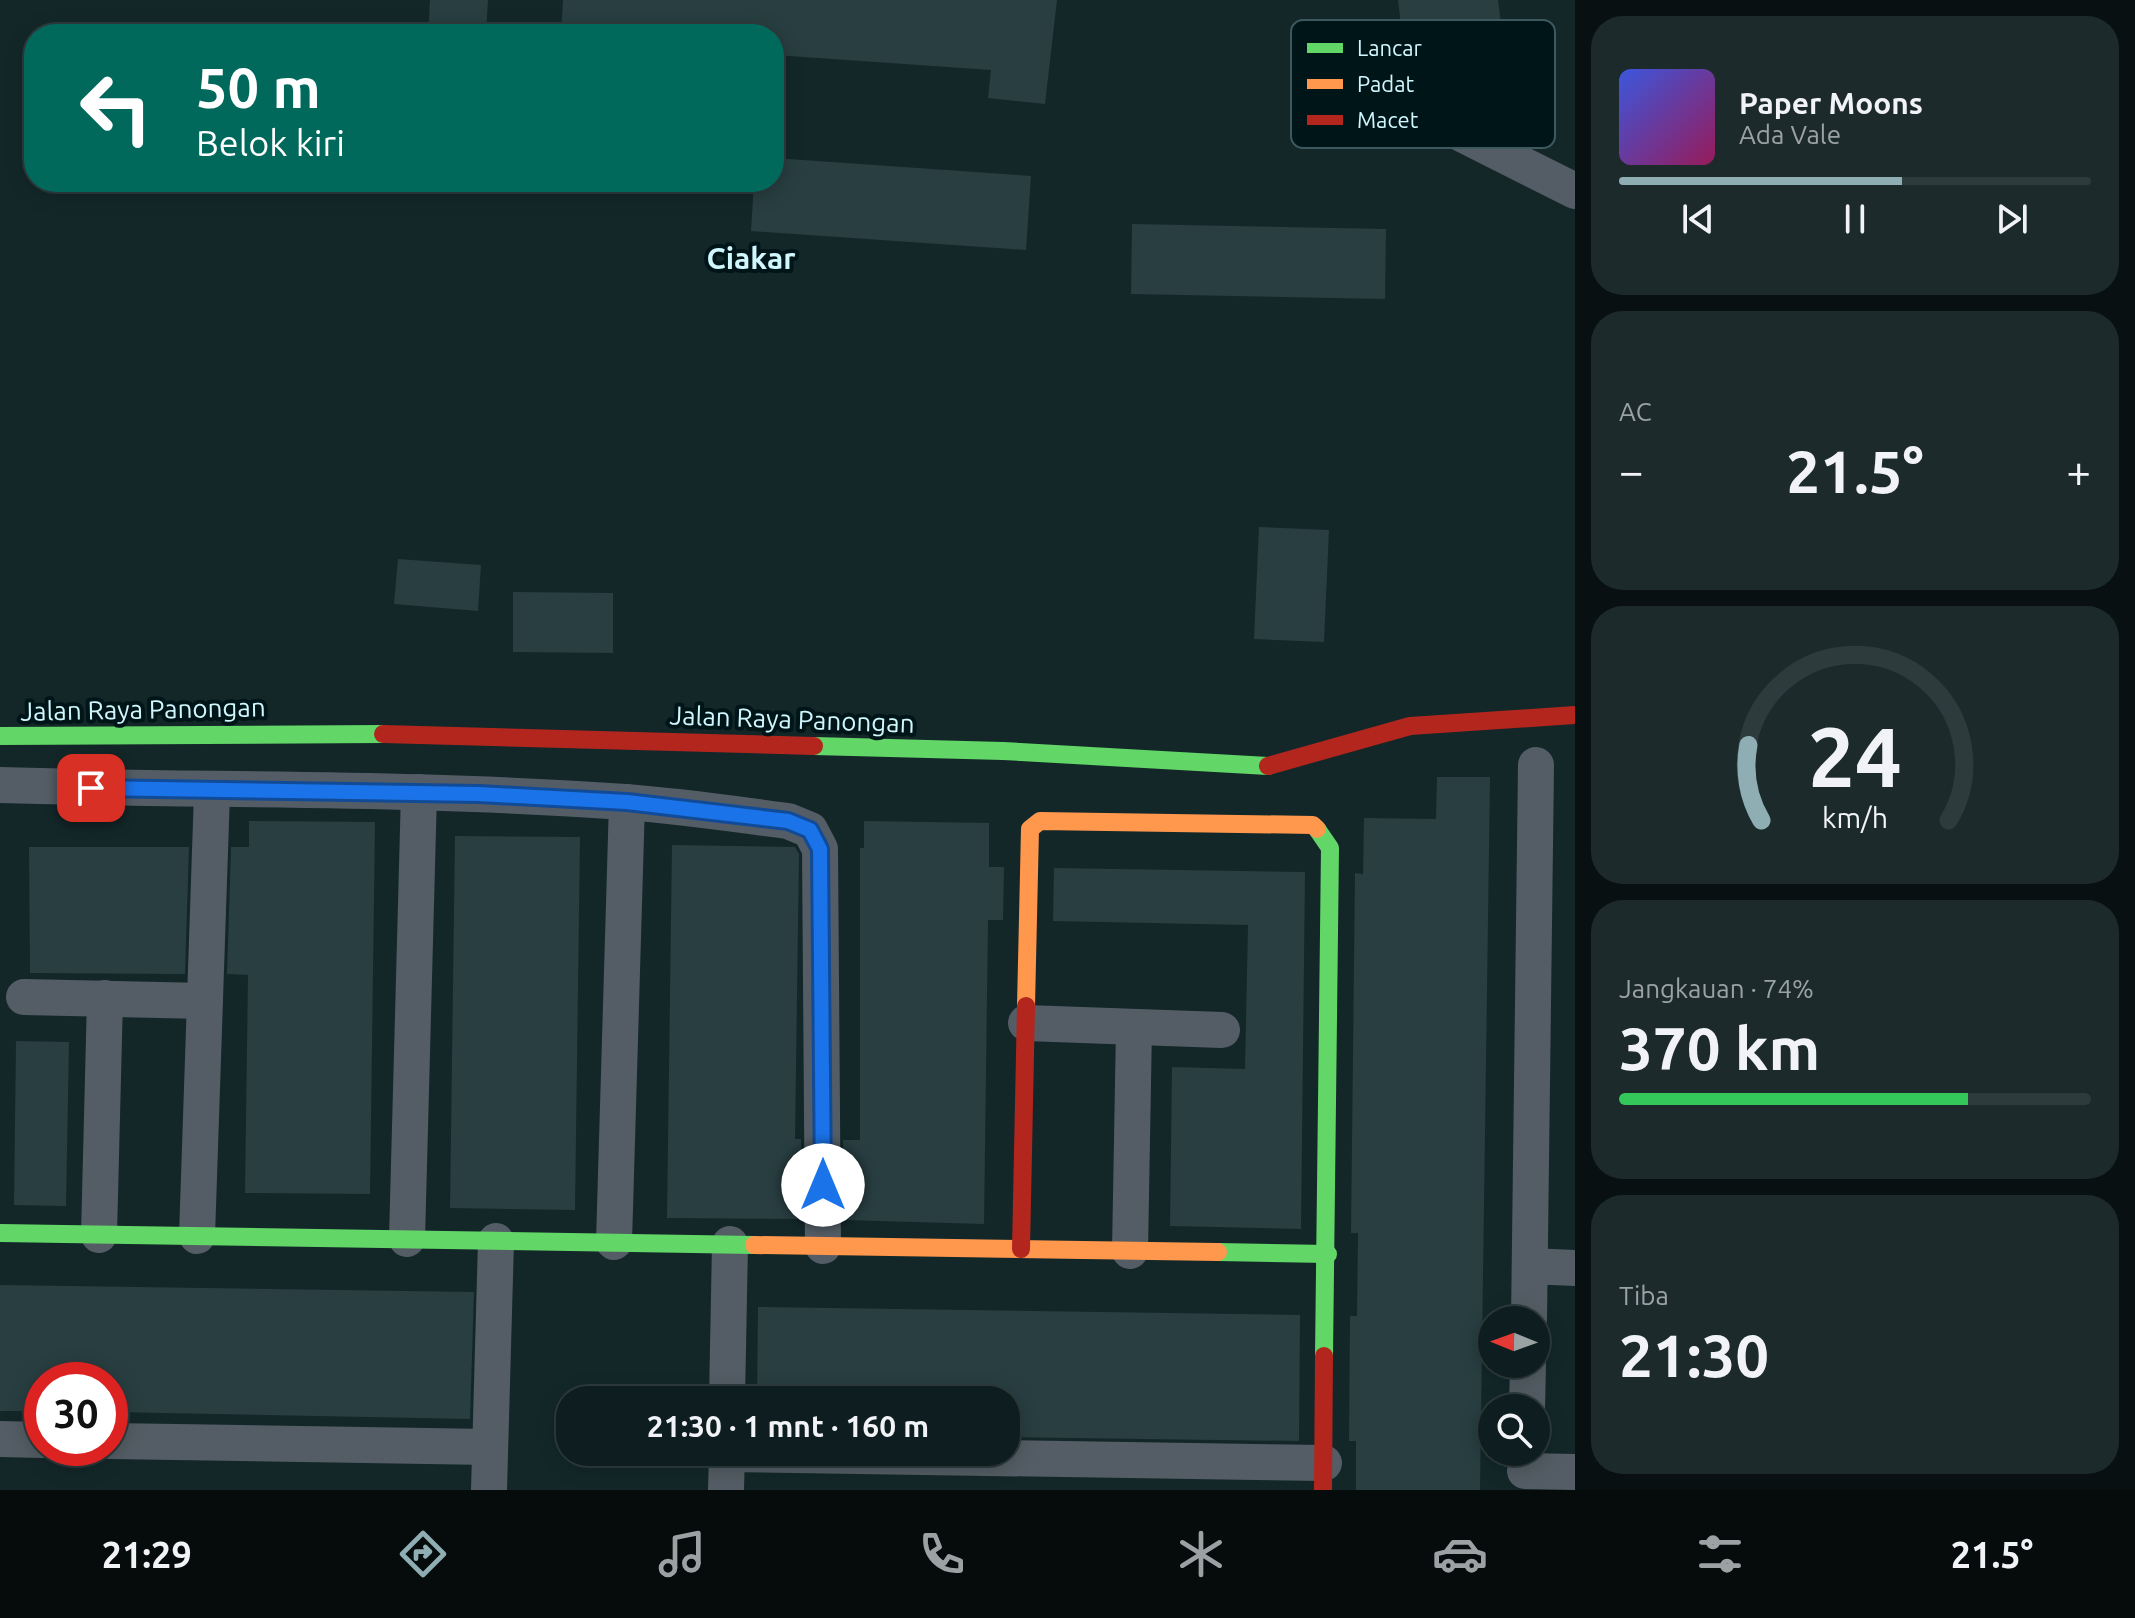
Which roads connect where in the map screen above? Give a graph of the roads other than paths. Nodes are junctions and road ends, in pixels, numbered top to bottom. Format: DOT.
graph roads {
  1 [pos="1490,148"];
  2 [pos="1575,191"];
  3 [pos="1575,715"];
  4 [pos="0,736"];
  5 [pos="1536,765"];
  6 [pos="0,785"];
  7 [pos="212,792"];
  8 [pos="419,792"];
  9 [pos="627,802"];
  10 [pos="24,997"];
  11 [pos="105,998"];
  12 [pos="205,1001"];
  13 [pos="1026,1023"];
  14 [pos="1134,1027"];
  15 [pos="1222,1030"];
  16 [pos="0,1233"];
  17 [pos="99,1235"];
  18 [pos="197,1236"];
  19 [pos="407,1239"];
  20 [pos="496,1241"];
  21 [pos="614,1242"];
  22 [pos="730,1244"];
  23 [pos="823,1246"];
  24 [pos="1021,1249"];
  25 [pos="1130,1251"];
  26 [pos="1328,1254"];
  27 [pos="1530,1266"];
  28 [pos="1575,1268"];
  29 [pos="1529,1306"];
  30 [pos="727,1386"];
  31 [pos="0,1439"];
  32 [pos="24,1440"];
  33 [pos="128,1441"];
  34 [pos="490,1447"];
  35 [pos="1020,1464"];
  36 [pos="727,1466"];
  37 [pos="1525,1471"];
  38 [pos="1575,1472"];
  39 [pos="1324,1476"];
  40 [pos="489,1490"];
  41 [pos="726,1490"];
  1 -- 2 [label="street"];
  3 -- 4 [label="street, Jalan Raya Panongan"];
  5 -- 27 [label="street"];
  6 -- 7 [label="street"];
  7 -- 8 [label="street"];
  7 -- 12 [label="street"];
  8 -- 9 [label="street"];
  8 -- 19 [label="street"];
  9 -- 21 [label="street"];
  9 -- 23 [label="street"];
  10 -- 11 [label="street"];
  11 -- 12 [label="street"];
  11 -- 17 [label="street"];
  12 -- 18 [label="street"];
  13 -- 14 [label="street"];
  13 -- 24 [label="street"];
  13 -- 26 [label="street"];
  14 -- 15 [label="street"];
  14 -- 25 [label="street"];
  16 -- 17 [label="street"];
  17 -- 18 [label="street"];
  18 -- 19 [label="street"];
  19 -- 20 [label="street"];
  20 -- 21 [label="street"];
  20 -- 34 [label="street"];
  21 -- 22 [label="street"];
  22 -- 23 [label="street"];
  22 -- 30 [label="street"];
  23 -- 24 [label="street"];
  24 -- 25 [label="street"];
  25 -- 26 [label="street"];
  26 -- 39 [label="street"];
  27 -- 28 [label="street"];
  27 -- 29 [label="street"];
  31 -- 32 [label="street"];
  33 -- 34 [label="street"];
  34 -- 40 [label="street"];
  35 -- 39 [label="street"];
  36 -- 41 [label="street"];
  37 -- 38 [label="street"];
}
